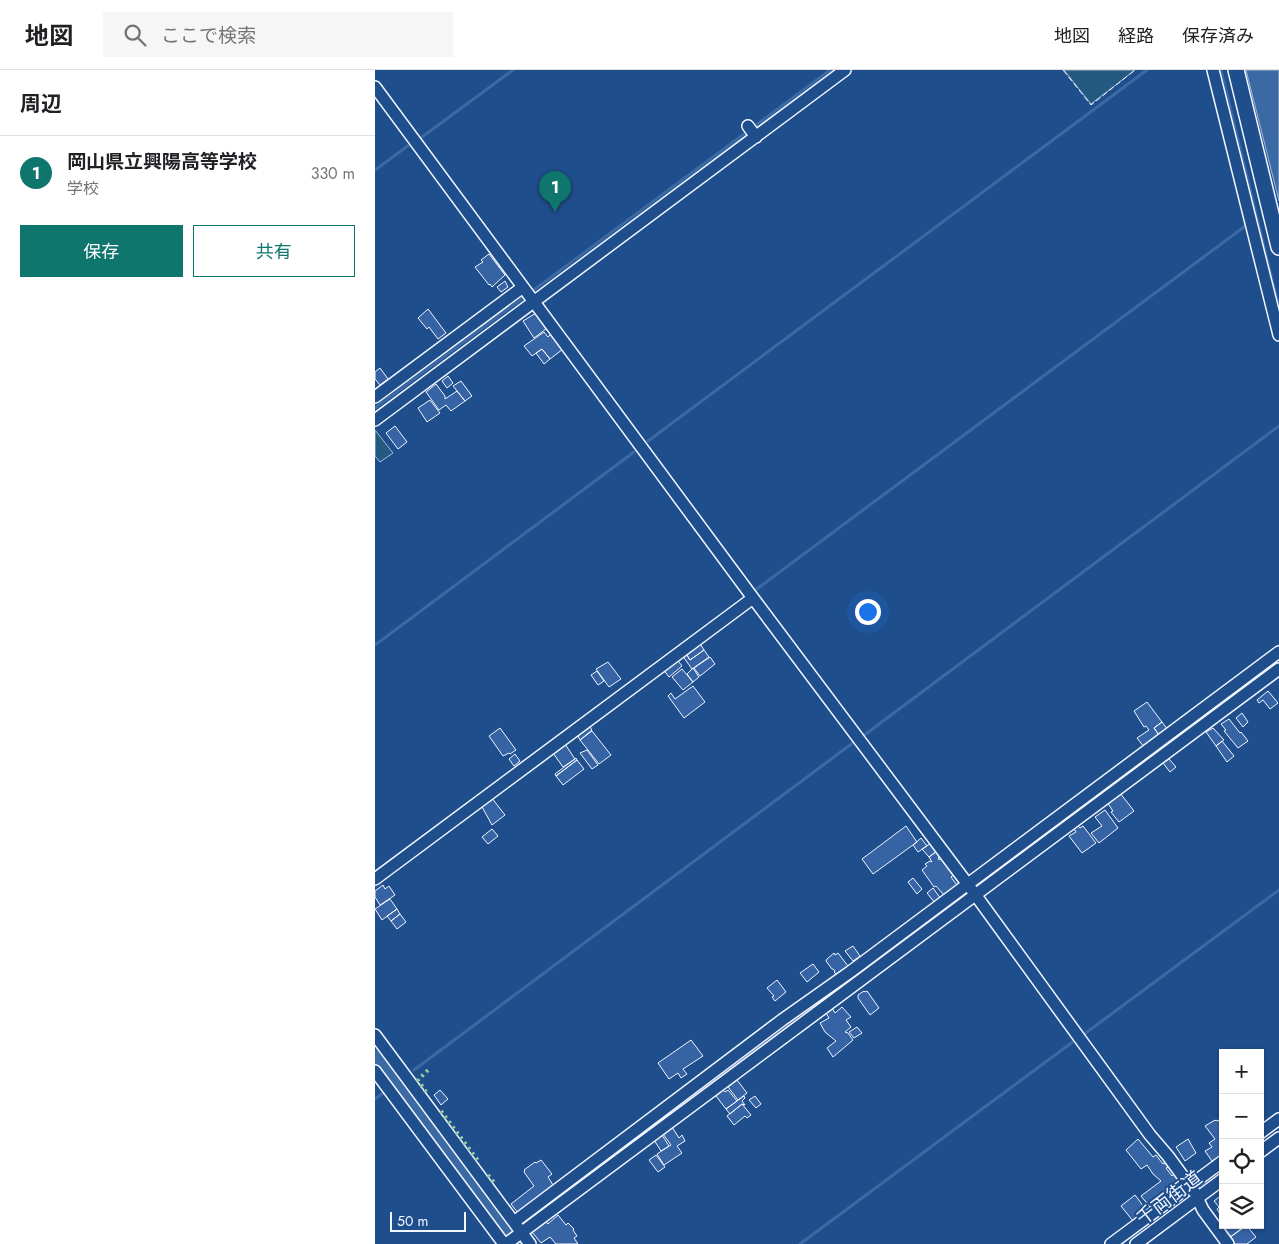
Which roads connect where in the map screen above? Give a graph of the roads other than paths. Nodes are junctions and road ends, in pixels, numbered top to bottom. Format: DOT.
graph roads {
  1 [pos="845,70"];
  2 [pos="1213,70"];
  3 [pos="1236,70"];
  4 [pos="375,87"];
  5 [pos="1279,247"];
  6 [pos="528,294"];
  7 [pos="1279,336"];
  8 [pos="375,397"];
  9 [pos="375,420"];
  10 [pos="753,598"];
  11 [pos="1279,652"];
  12 [pos="1279,669"];
  13 [pos="375,879"];
  14 [pos="971,889"];
  15 [pos="375,1035"];
  16 [pos="375,1071"];
  17 [pos="396,1088"];
  18 [pos="1279,1118"];
  19 [pos="1264,1130"];
  20 [pos="1279,1138"];
  21 [pos="1264,1149"];
  22 [pos="1219,1165"];
  23 [pos="1219,1181"];
  24 [pos="1193,1191"];
  25 [pos="514,1222"];
  26 [pos="520,1234"];
  27 [pos="504,1242"];
  28 [pos="530,1244"];
  29 [pos="1111,1244"];
  30 [pos="1135,1244"];
  31 [pos="1228,1244"];
  1 -- 6 [label="street"];
  2 -- 7 [label="street"];
  3 -- 5 [label="main road"];
  4 -- 6 [label="street"];
  6 -- 8 [label="street"];
  6 -- 9 [label="street"];
  6 -- 10 [label="street"];
  10 -- 13 [label="street"];
  10 -- 14 [label="street"];
  11 -- 14 [label="street"];
  12 -- 14 [label="street"];
  14 -- 24 [label="street"];
  14 -- 25 [label="street"];
  14 -- 26 [label="street"];
  15 -- 17 [label="street"];
  16 -- 17 [label="street"];
  17 -- 25 [label="street"];
  17 -- 27 [label="street"];
  18 -- 19 [label="street"];
  20 -- 21 [label="street"];
  22 -- 24 [label="street"];
  23 -- 24 [label="street, 千両街道"];
  24 -- 29 [label="street"];
  24 -- 30 [label="street, 千両街道"];
  24 -- 31 [label="street"];
  25 -- 26 [label="street"];
  26 -- 27 [label="street"];
  26 -- 28 [label="street"];
}
